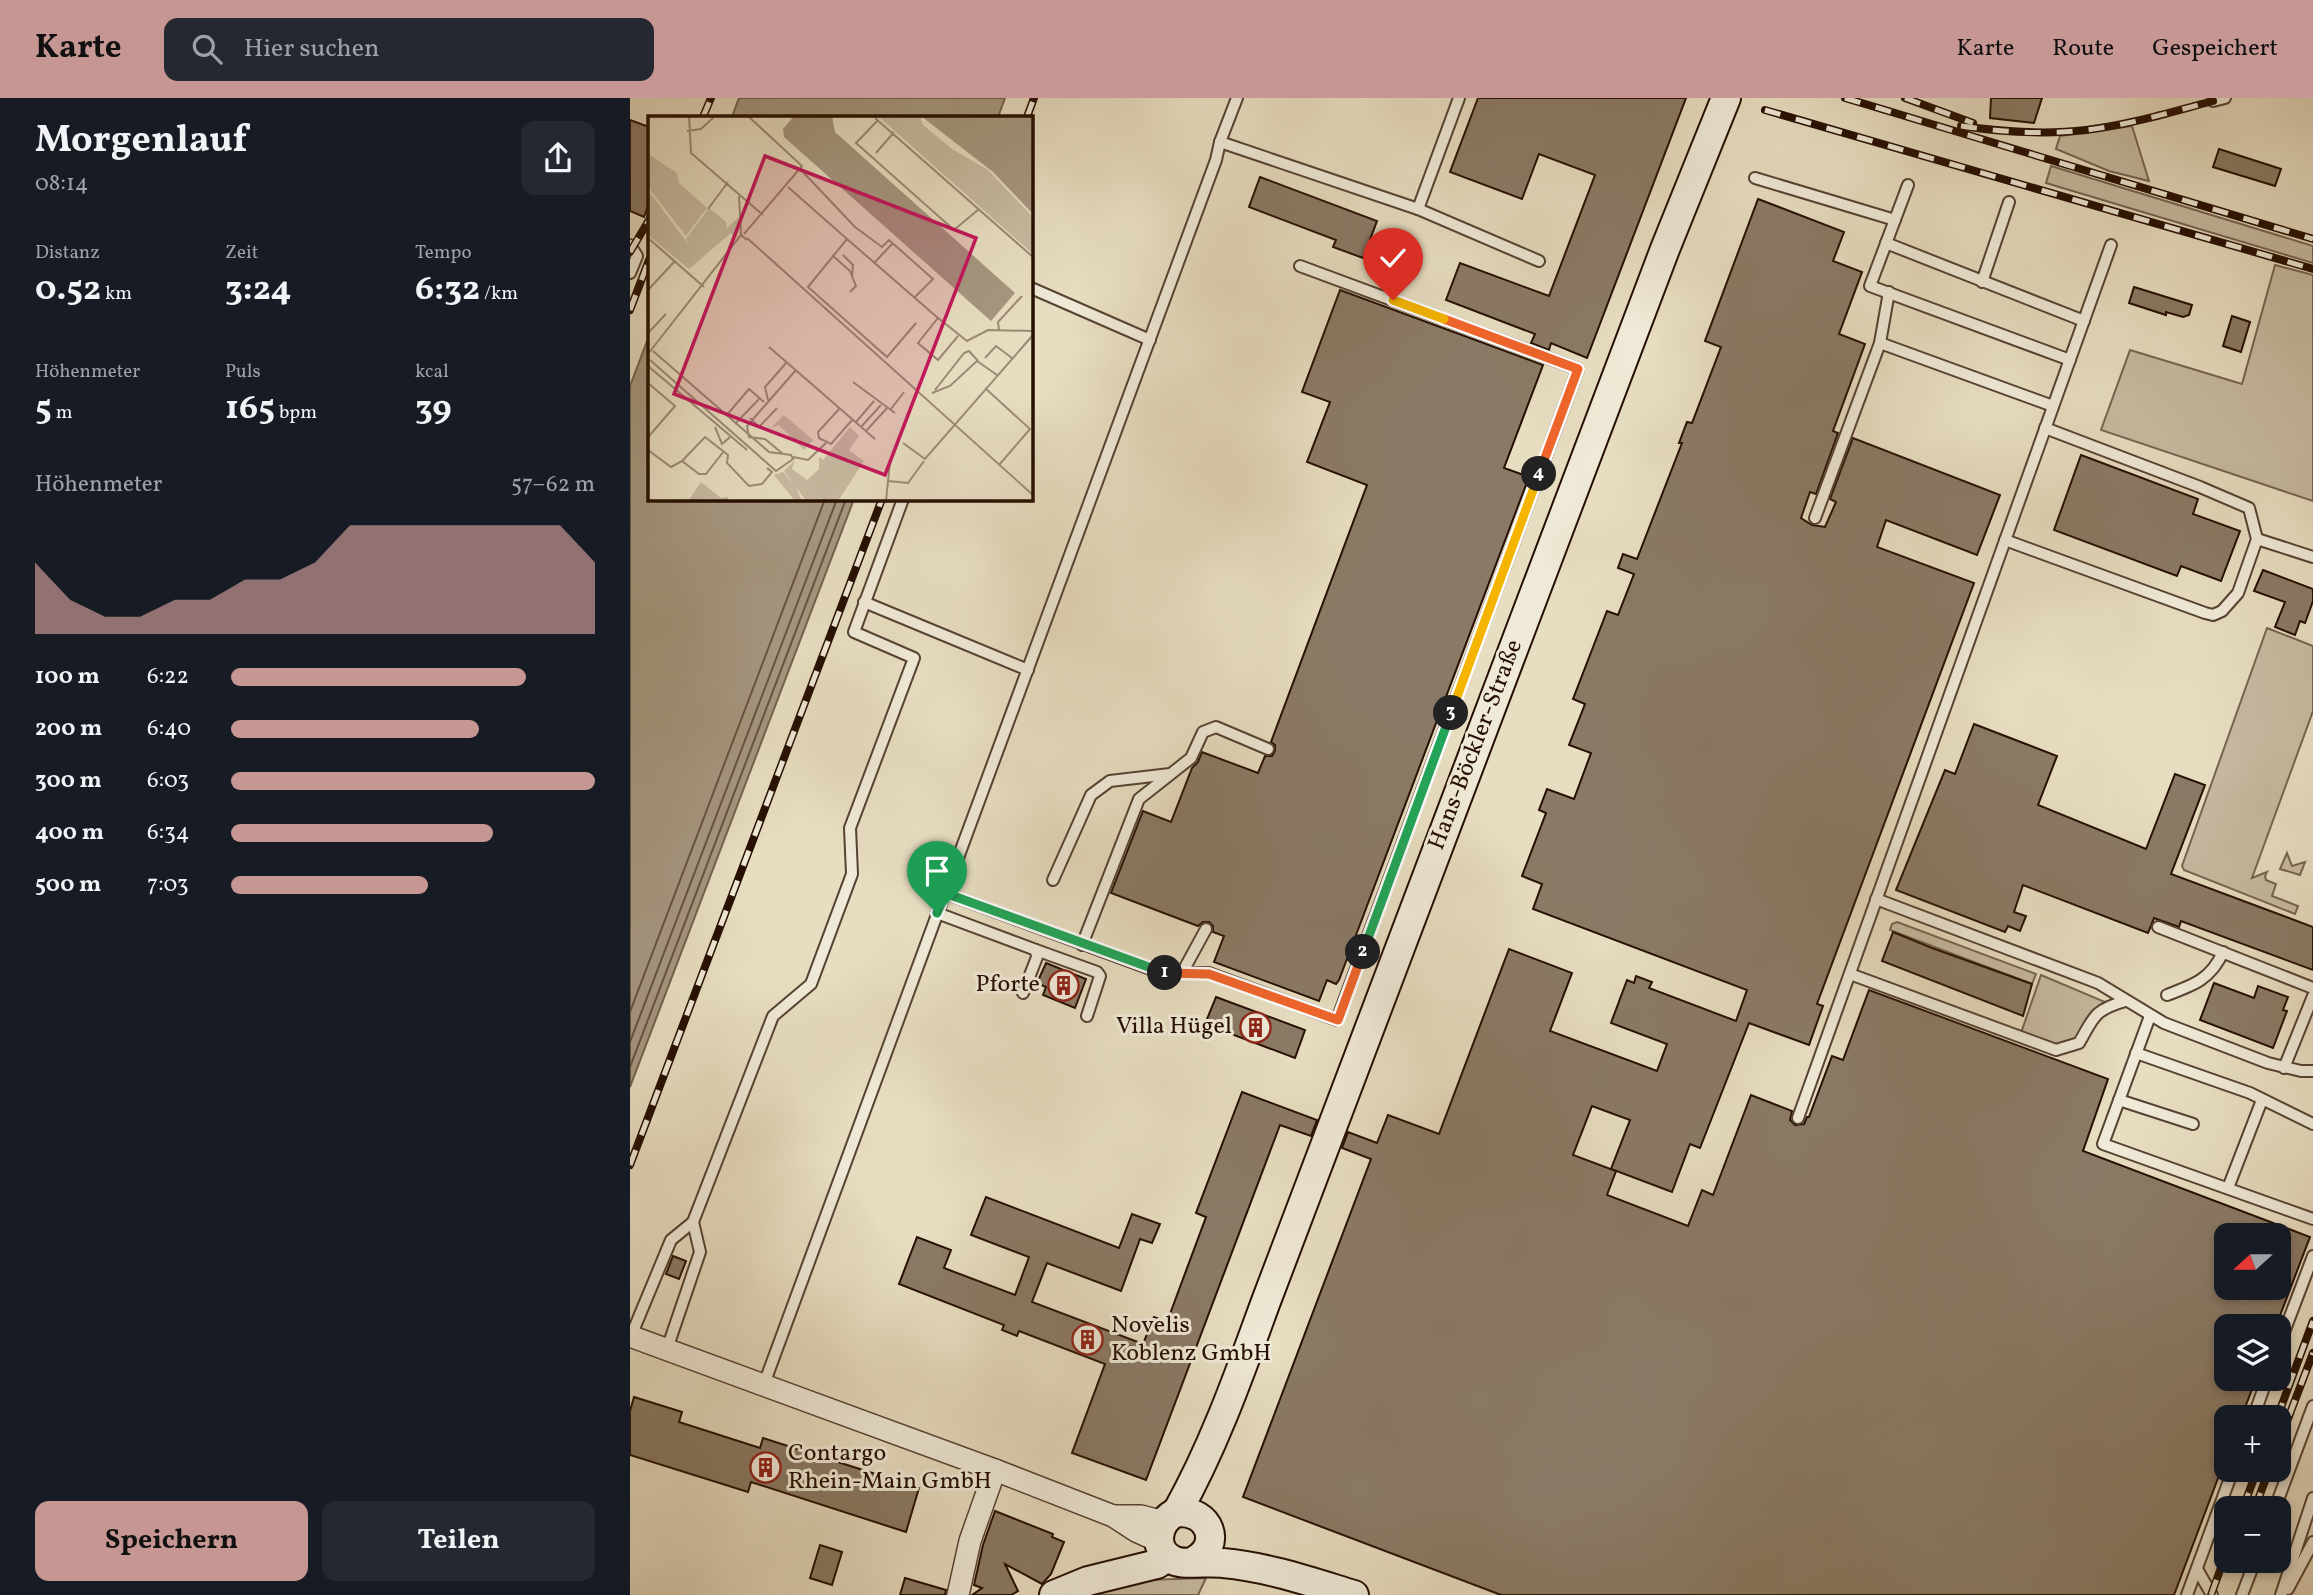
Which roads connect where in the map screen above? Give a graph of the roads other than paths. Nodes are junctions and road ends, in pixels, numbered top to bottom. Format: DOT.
graph roads {
  1 [pos="1237,98"];
  2 [pos="1459,98"];
  3 [pos="1726,98"];
  4 [pos="2225,98"];
  5 [pos="2213,101"];
  6 [pos="1220,142"];
  7 [pos="1755,178"];
  8 [pos="1908,185"];
  9 [pos="2009,202"];
  10 [pos="1418,209"];
  11 [pos="1895,220"];
  12 [pos="1886,243"];
  13 [pos="630,245"];
  14 [pos="2111,245"];
  15 [pos="1539,261"];
  16 [pos="1300,266"];
  17 [pos="630,273"];
  18 [pos="1982,282"];
  19 [pos="1032,288"];
  20 [pos="1889,292"];
  21 [pos="2084,321"];
  22 [pos="1150,340"];
  23 [pos="1880,343"];
  24 [pos="2070,360"];
  25 [pos="2053,406"];
  26 [pos="2045,428"];
  27 [pos="903,500"];
  28 [pos="1815,518"];
  29 [pos="2257,539"];
  30 [pos="2005,540"];
  31 [pos="2313,557"];
  32 [pos="864,602"];
  33 [pos="1028,670"];
  34 [pos="1268,749"];
  35 [pos="1170,774"];
  36 [pos="1053,880"];
  37 [pos="945,893"];
  38 [pos="1876,900"];
  39 [pos="937,913"];
  40 [pos="2158,927"];
  41 [pos="1206,929"];
  42 [pos="1082,944"];
  43 [pos="1036,950"];
  44 [pos="2224,953"];
  45 [pos="1182,973"];
  46 [pos="1850,974"];
  47 [pos="2313,988"];
  48 [pos="1023,992"];
  49 [pos="2168,995"];
  50 [pos="2313,996"];
  51 [pos="2126,1001"];
  52 [pos="1087,1016"];
  53 [pos="2150,1016"];
  54 [pos="2136,1053"];
  55 [pos="2284,1068"];
  56 [pos="2313,1071"];
  57 [pos="2119,1100"];
  58 [pos="2262,1100"];
  59 [pos="1798,1118"];
  60 [pos="2193,1124"];
  61 [pos="2313,1124"];
  62 [pos="2228,1188"];
  63 [pos="2313,1219"];
  64 [pos="693,1222"];
  65 [pos="2313,1255"];
  66 [pos="2291,1314"];
  67 [pos="630,1336"];
  68 [pos="667,1349"];
  69 [pos="764,1384"];
  70 [pos="2313,1406"];
  71 [pos="995,1470"];
  72 [pos="2229,1482"];
  73 [pos="2279,1496"];
  74 [pos="2313,1498"];
  75 [pos="1182,1536"];
  76 [pos="2313,1542"];
  77 [pos="2197,1569"];
  78 [pos="2250,1573"];
  79 [pos="958,1595"];
  80 [pos="1054,1595"];
  81 [pos="1354,1595"];
  82 [pos="2187,1595"];
  83 [pos="2213,1595"];
  84 [pos="2242,1595"];
  85 [pos="2283,1595"];
  1 -- 6 [label="lane"];
  2 -- 10 [label="lane"];
  3 -- 75 [label="main road, Hans-Böckler-Straße"];
  4 -- 5 [label="lane"];
  6 -- 10 [label="lane"];
  6 -- 22 [label="lane"];
  7 -- 11 [label="lane"];
  8 -- 11 [label="lane"];
  9 -- 18 [label="lane"];
  10 -- 15 [label="lane"];
  11 -- 12 [label="lane"];
  12 -- 18 [label="lane"];
  12 -- 20 [label="lane"];
  13 -- 17 [label="lane"];
  14 -- 21 [label="lane"];
  16 -- 45 [label="lane"];
  18 -- 21 [label="lane"];
  19 -- 22 [label="lane"];
  20 -- 23 [label="lane"];
  20 -- 24 [label="lane"];
  21 -- 24 [label="lane"];
  22 -- 33 [label="lane"];
  23 -- 25 [label="lane"];
  23 -- 28 [label="lane"];
  24 -- 25 [label="lane"];
  25 -- 26 [label="lane"];
  26 -- 29 [label="lane"];
  26 -- 30 [label="lane"];
  27 -- 32 [label="lane"];
  29 -- 30 [label="lane"];
  29 -- 31 [label="lane"];
  30 -- 38 [label="lane"];
  32 -- 33 [label="lane"];
  32 -- 64 [label="lane"];
  33 -- 37 [label="lane"];
  34 -- 35 [label="lane"];
  35 -- 36 [label="lane"];
  35 -- 42 [label="lane"];
  37 -- 39 [label="lane"];
  37 -- 42 [label="lane"];
  38 -- 46 [label="lane"];
  38 -- 51 [label="lane"];
  39 -- 43 [label="lane"];
  39 -- 69 [label="lane"];
  40 -- 44 [label="lane"];
  41 -- 45 [label="lane"];
  42 -- 45 [label="lane"];
  43 -- 48 [label="lane"];
  43 -- 52 [label="lane"];
  44 -- 47 [label="lane"];
  44 -- 49 [label="lane"];
  46 -- 51 [label="lane"];
  46 -- 59 [label="lane"];
  50 -- 55 [label="lane"];
  51 -- 53 [label="lane"];
  53 -- 54 [label="lane"];
  53 -- 55 [label="lane"];
  54 -- 57 [label="lane"];
  54 -- 58 [label="lane"];
  55 -- 56 [label="lane"];
  57 -- 60 [label="lane"];
  57 -- 62 [label="lane"];
  58 -- 61 [label="lane"];
  58 -- 62 [label="lane"];
  62 -- 63 [label="lane"];
  64 -- 67 [label="lane"];
  64 -- 68 [label="lane"];
  65 -- 66 [label="lane"];
  67 -- 68 [label="street"];
  68 -- 69 [label="street"];
  69 -- 71 [label="street"];
  70 -- 73 [label="lane"];
  71 -- 75 [label="street"];
  71 -- 79 [label="street"];
  72 -- 77 [label="lane"];
  74 -- 85 [label="lane"];
  75 -- 80 [label="main road"];
  75 -- 81 [label="main road"];
  76 -- 85 [label="lane"];
  77 -- 82 [label="lane"];
  77 -- 83 [label="lane"];
  78 -- 84 [label="lane"];
}
